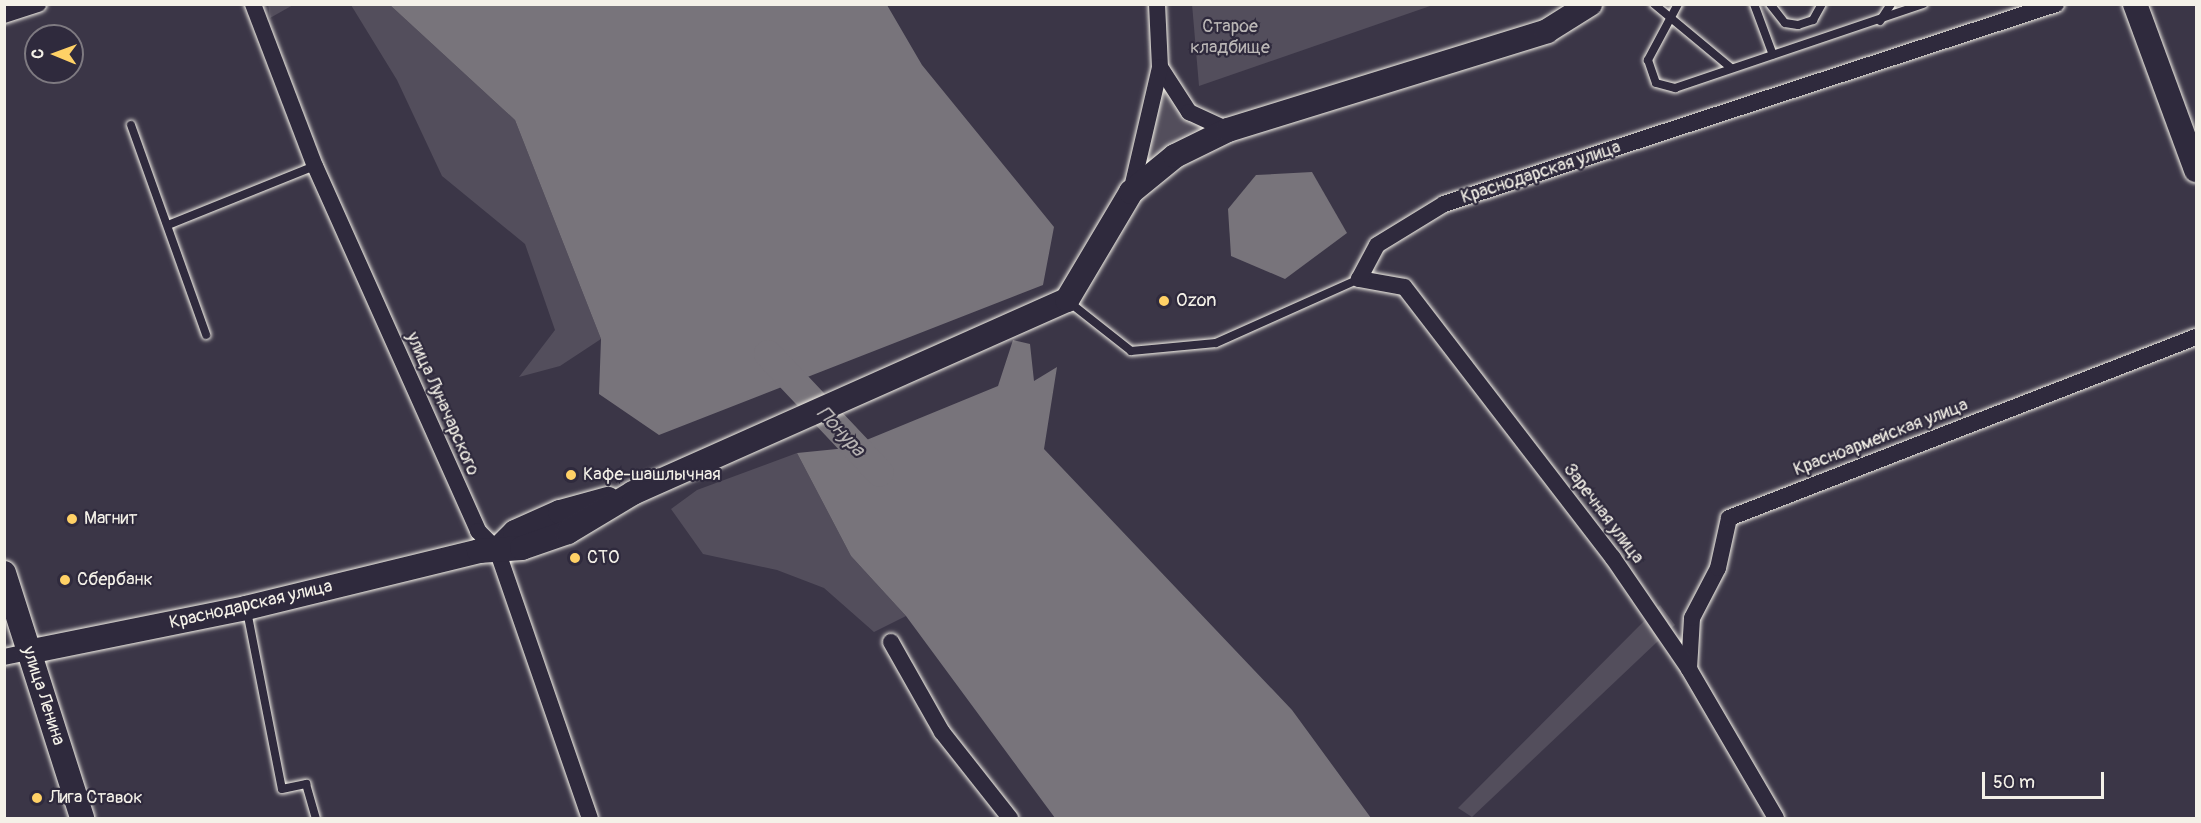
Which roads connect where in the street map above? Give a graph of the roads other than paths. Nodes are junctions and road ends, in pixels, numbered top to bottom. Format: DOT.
graph roads {
  1 [pos="38,4"];
  2 [pos="253,4"];
  3 [pos="1157,4"];
  4 [pos="1590,4"];
  5 [pos="1654,4"];
  6 [pos="1678,4"];
  7 [pos="1754,4"];
  8 [pos="1770,4"];
  9 [pos="1821,4"];
  10 [pos="1891,4"];
  11 [pos="1923,4"];
  12 [pos="2056,4"];
  13 [pos="2135,4"];
  14 [pos="4,15"];
  15 [pos="1671,18"];
  16 [pos="1880,21"];
  17 [pos="1773,55"];
  18 [pos="1730,67"];
  19 [pos="1160,68"];
  20 [pos="131,125"];
  21 [pos="1228,130"];
  22 [pos="315,166"];
  23 [pos="2196,170"];
  24 [pos="1131,192"];
  25 [pos="168,225"];
  26 [pos="1359,279"];
  27 [pos="1067,300"];
  28 [pos="206,335"];
  29 [pos="2196,337"];
  30 [pos="497,550"];
  31 [pos="4,573"];
  32 [pos="246,608"];
  33 [pos="891,642"];
  34 [pos="16,655"];
  35 [pos="1689,669"];
  36 [pos="82,819"];
  37 [pos="316,819"];
  38 [pos="590,819"];
  39 [pos="1010,819"];
  40 [pos="1776,819"];
  1 -- 14 [label="street"];
  2 -- 22 [label="street, улица Луначарского"];
  3 -- 19 [label="street"];
  4 -- 21 [label="street"];
  5 -- 15 [label="lane"];
  6 -- 15 [label="lane"];
  7 -- 17 [label="lane"];
  8 -- 9 [label="lane"];
  10 -- 16 [label="lane"];
  11 -- 16 [label="lane"];
  12 -- 26 [label="street, Краснодарская улица"];
  13 -- 23 [label="street"];
  15 -- 18 [label="lane"];
  15 -- 18 [label="lane"];
  16 -- 17 [label="lane"];
  17 -- 18 [label="lane"];
  19 -- 21 [label="street"];
  19 -- 24 [label="street"];
  20 -- 25 [label="lane"];
  21 -- 24 [label="street"];
  22 -- 25 [label="lane"];
  22 -- 30 [label="street, улица Луначарского"];
  24 -- 27 [label="street"];
  25 -- 28 [label="lane"];
  26 -- 27 [label="lane"];
  26 -- 35 [label="street, Заречная улица"];
  27 -- 30 [label="street, Краснодарская улица"];
  29 -- 35 [label="street, Красноармейская улица"];
  30 -- 32 [label="street, Краснодарская улица"];
  30 -- 38 [label="street, улица Луначарского"];
  31 -- 34 [label="street, улица Ленина"];
  32 -- 34 [label="street, Краснодарская улица"];
  32 -- 37 [label="lane"];
  33 -- 39 [label="street"];
  34 -- 36 [label="street, улица Ленина"];
  35 -- 40 [label="street, Заречная улица"];
}
